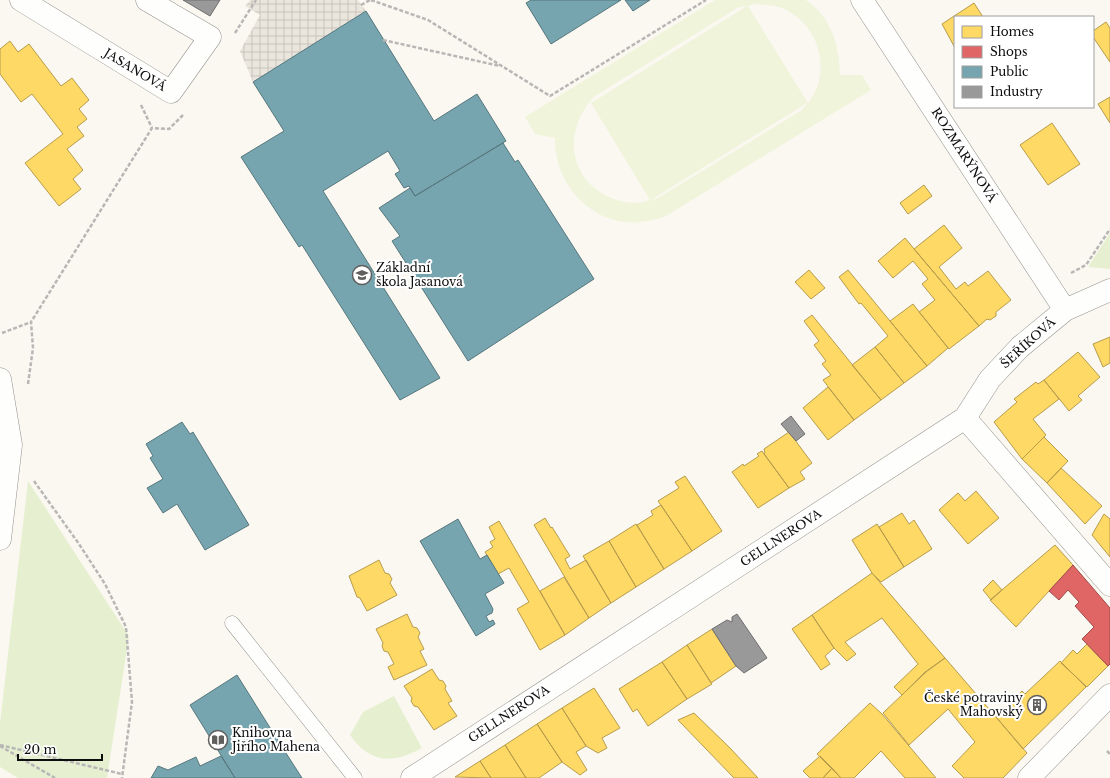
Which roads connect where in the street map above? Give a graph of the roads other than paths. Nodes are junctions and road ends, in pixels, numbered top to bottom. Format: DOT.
graph roads {
  1 [pos="21,0"];
  2 [pos="147,0"];
  3 [pos="862,0"];
  4 [pos="1110,290"];
  5 [pos="1065,310"];
  6 [pos="0,379"];
  7 [pos="965,418"];
  8 [pos="0,539"];
  9 [pos="1110,585"];
  10 [pos="232,623"];
  11 [pos="1110,695"];
  12 [pos="355,778"];
  13 [pos="412,778"];
  14 [pos="1029,778"];
  1 -- 2 [label="street, JASANOVÁ"];
  3 -- 5 [label="street, ROZMARÝNOVÁ"];
  4 -- 5 [label="street, ŠEŘÍKOVÁ"];
  5 -- 7 [label="street, ŠEŘÍKOVÁ"];
  6 -- 8 [label="street"];
  7 -- 9 [label="street"];
  7 -- 13 [label="street, GELLNEROVA"];
  10 -- 12 [label="lane"];
  11 -- 14 [label="street"];
}
